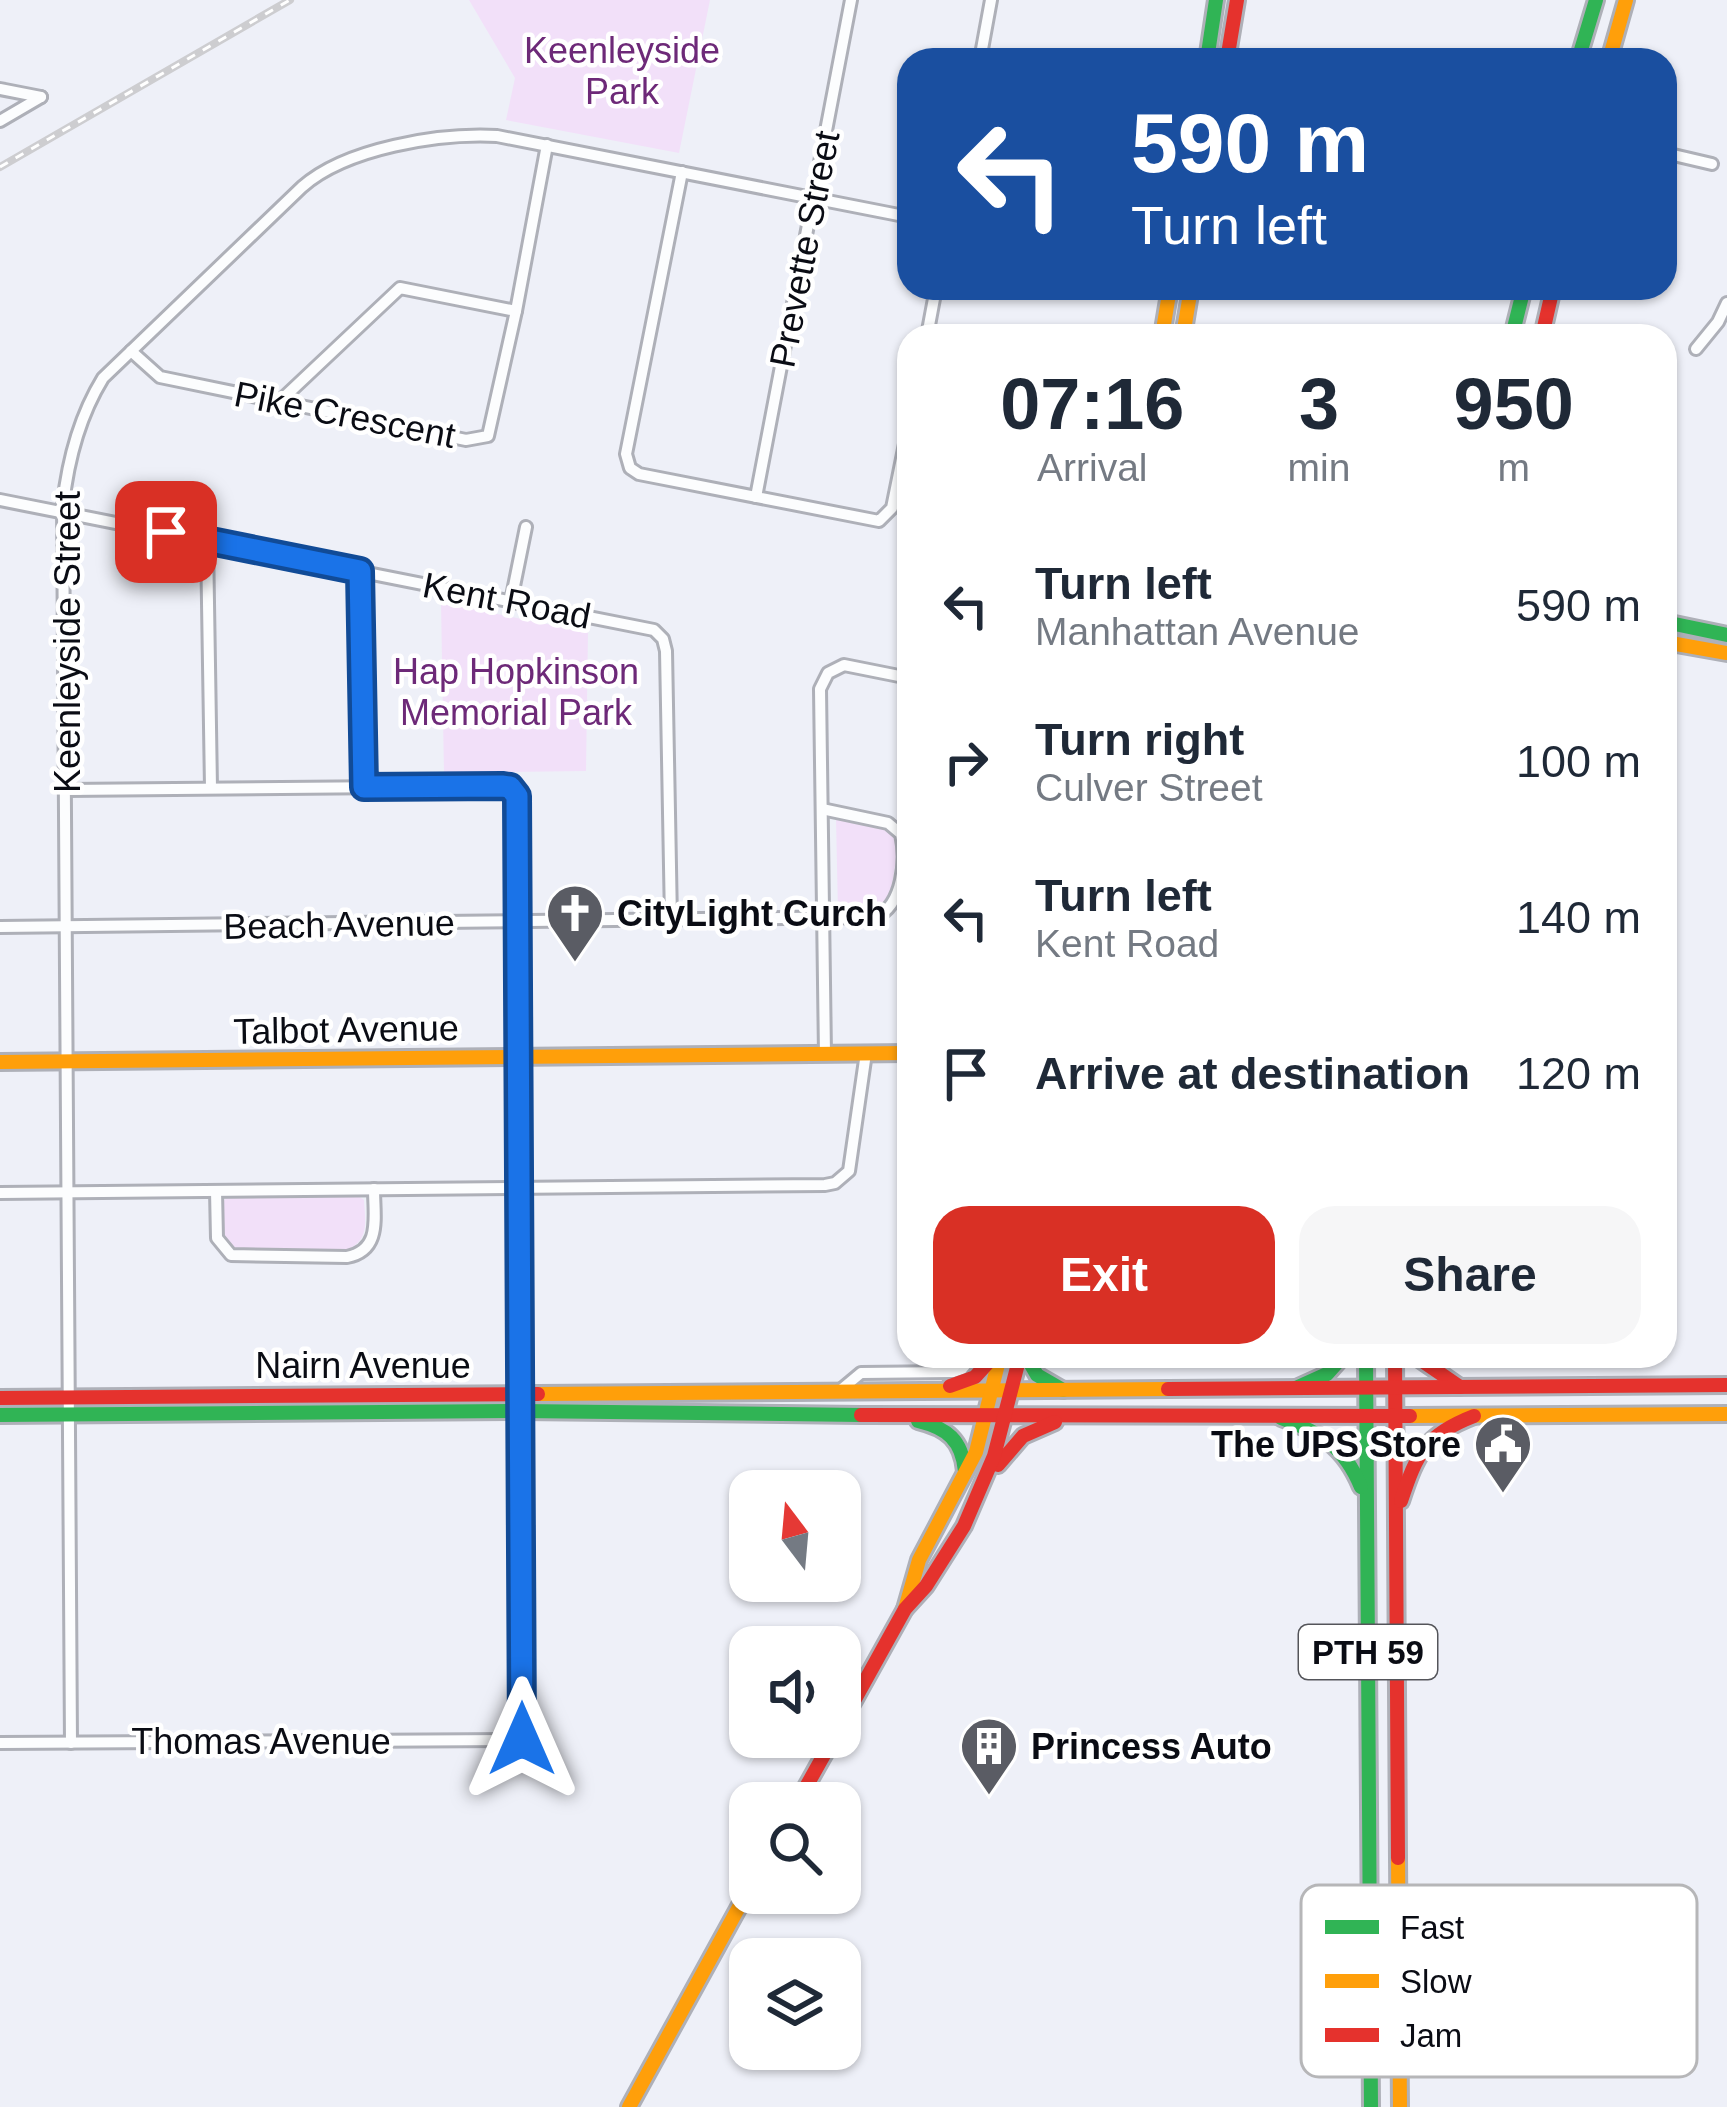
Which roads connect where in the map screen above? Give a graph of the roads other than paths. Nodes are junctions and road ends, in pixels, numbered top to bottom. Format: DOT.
graph roads {
  1 [pos="850,0"];
  2 [pos="991,0"];
  3 [pos="1216,0"];
  4 [pos="1237,0"];
  5 [pos="1596,0"];
  6 [pos="1626,0"];
  7 [pos="982,48"];
  8 [pos="1209,48"];
  9 [pos="1229,48"];
  10 [pos="1581,48"];
  11 [pos="1612,48"];
  12 [pos="0,89"];
  13 [pos="0,122"];
  14 [pos="547,145"];
  15 [pos="1677,157"];
  16 [pos="1712,164"];
  17 [pos="682,172"];
  18 [pos="814,199"];
  19 [pos="897,215"];
  20 [pos="1727,304"];
  21 [pos="516,311"];
  22 [pos="1696,349"];
  23 [pos="131,351"];
  24 [pos="279,402"];
  25 [pos="897,483"];
  26 [pos="756,497"];
  27 [pos="0,500"];
  28 [pos="63,512"];
  29 [pos="526,527"];
  30 [pos="207,541"];
  31 [pos="360,571"];
  32 [pos="512,601"];
  33 [pos="1677,625"];
  34 [pos="1727,635"];
  35 [pos="1677,643"];
  36 [pos="1727,653"];
  37 [pos="897,676"];
  38 [pos="364,787"];
  39 [pos="211,788"];
  40 [pos="66,790"];
  41 [pos="822,809"];
  42 [pos="897,830"];
  43 [pos="897,893"];
  44 [pos="822,918"];
  45 [pos="671,920"];
  46 [pos="518,922"];
  47 [pos="67,926"];
  48 [pos="0,927"];
  49 [pos="866,1053"];
  50 [pos="897,1053"];
  51 [pos="825,1054"];
  52 [pos="519,1058"];
  53 [pos="0,1062"];
  54 [pos="68,1062"];
  55 [pos="521,1188"];
  56 [pos="374,1189"];
  57 [pos="216,1191"];
  58 [pos="70,1192"];
  59 [pos="0,1193"];
  60 [pos="963,1368"];
  61 [pos="984,1368"];
  62 [pos="996,1368"];
  63 [pos="1020,1368"];
  64 [pos="1032,1368"];
  65 [pos="1332,1368"];
  66 [pos="1366,1368"];
  67 [pos="1395,1368"];
  68 [pos="1432,1368"];
  69 [pos="932,1372"];
  70 [pos="1722,1385"];
  71 [pos="1460,1387"];
  72 [pos="1297,1388"];
  73 [pos="1366,1388"];
  74 [pos="1396,1388"];
  75 [pos="993,1390"];
  76 [pos="1063,1390"];
  77 [pos="935,1391"];
  78 [pos="1014,1391"];
  79 [pos="633,1393"];
  80 [pos="837,1393"];
  81 [pos="523,1394"];
  82 [pos="370,1395"];
  83 [pos="227,1396"];
  84 [pos="0,1399"];
  85 [pos="69,1406"];
  86 [pos="523,1411"];
  87 [pos="632,1411"];
  88 [pos="370,1412"];
  89 [pos="226,1413"];
  90 [pos="836,1413"];
  91 [pos="889,1414"];
  92 [pos="1723,1414"];
  93 [pos="0,1415"];
  94 [pos="1009,1416"];
  95 [pos="1474,1416"];
  96 [pos="988,1417"];
  97 [pos="1366,1417"];
  98 [pos="1396,1417"];
  99 [pos="1069,1418"];
  100 [pos="1281,1418"];
  101 [pos="965,1479"];
  102 [pos="1367,1505"];
  103 [pos="1396,1513"];
  104 [pos="958,1531"];
  105 [pos="923,1558"];
  106 [pos="937,1566"];
  107 [pos="905,1610"];
  108 [pos="861,1689"];
  109 [pos="0,1743"];
  110 [pos="71,1743"];
  111 [pos="1370,1885"];
  112 [pos="1399,1885"];
  113 [pos="735,1914"];
  114 [pos="1371,2077"];
  115 [pos="1400,2077"];
  116 [pos="629,2107"];
  117 [pos="1371,2107"];
  118 [pos="1400,2107"];
  1 -- 18 [label="street, Prevette Street"];
  2 -- 7 [label="street"];
  3 -- 8 [label="main road"];
  4 -- 9 [label="main road"];
  5 -- 10 [label="main road"];
  6 -- 11 [label="main road"];
  12 -- 13 [label="street"];
  14 -- 17 [label="street, Keenleyside Street"];
  14 -- 21 [label="street, Pike Crescent"];
  14 -- 23 [label="street, Keenleyside Street"];
  15 -- 16 [label="street"];
  17 -- 18 [label="street, Keenleyside Street"];
  17 -- 26 [label="street"];
  18 -- 19 [label="street, Keenleyside Street"];
  18 -- 26 [label="street, Prevette Street"];
  20 -- 22 [label="street"];
  21 -- 24 [label="street"];
  21 -- 24 [label="street, Pike Crescent"];
  23 -- 24 [label="street, Pike Crescent"];
  23 -- 28 [label="street, Keenleyside Street"];
  25 -- 26 [label="street"];
  27 -- 28 [label="street, Kent Road"];
  28 -- 30 [label="street, Kent Road"];
  28 -- 40 [label="street, Keenleyside Street"];
  29 -- 32 [label="street"];
  30 -- 31 [label="street, Kent Road"];
  30 -- 39 [label="street"];
  31 -- 32 [label="street, Kent Road"];
  31 -- 38 [label="street"];
  32 -- 45 [label="street, Kent Road"];
  33 -- 34 [label="main road"];
  35 -- 36 [label="main road"];
  37 -- 41 [label="street"];
  38 -- 39 [label="street"];
  38 -- 46 [label="street"];
  39 -- 40 [label="street"];
  40 -- 47 [label="street, Keenleyside Street"];
  41 -- 42 [label="street, Beach Avenue"];
  41 -- 44 [label="street"];
  43 -- 44 [label="street, Beach Avenue"];
  44 -- 45 [label="street, Beach Avenue"];
  44 -- 51 [label="street"];
  45 -- 46 [label="street, Beach Avenue"];
  46 -- 47 [label="street, Beach Avenue"];
  46 -- 52 [label="street"];
  47 -- 48 [label="street, Beach Avenue"];
  47 -- 54 [label="street, Keenleyside Street"];
  49 -- 50 [label="main road, Talbot Avenue"];
  49 -- 51 [label="main road, Talbot Avenue"];
  49 -- 55 [label="street"];
  51 -- 52 [label="main road, Talbot Avenue"];
  52 -- 54 [label="main road, Talbot Avenue"];
  52 -- 55 [label="street"];
  53 -- 54 [label="main road, Talbot Avenue"];
  54 -- 58 [label="street, Keenleyside Street"];
  55 -- 56 [label="street"];
  55 -- 81 [label="street"];
  56 -- 57 [label="street"];
  56 -- 57 [label="street"];
  57 -- 58 [label="street"];
  58 -- 59 [label="street"];
  58 -- 85 [label="street, Keenleyside Street"];
  60 -- 69 [label="street"];
  61 -- 77 [label="main road"];
  62 -- 75 [label="main road"];
  63 -- 78 [label="main road"];
  64 -- 76 [label="main road"];
  65 -- 72 [label="main road"];
  66 -- 73 [label="main road, PTH 59"];
  67 -- 74 [label="main road, PTH 59"];
  68 -- 71 [label="main road"];
  69 -- 77 [label="street"];
  69 -- 80 [label="street"];
  70 -- 71 [label="main road, Nairn Avenue"];
  70 -- 92 [label="main road"];
  71 -- 74 [label="main road, Nairn Avenue"];
  72 -- 73 [label="main road, Nairn Avenue"];
  72 -- 76 [label="main road, Nairn Avenue"];
  73 -- 74 [label="main road, Nairn Avenue"];
  73 -- 97 [label="main road, PTH 59"];
  74 -- 98 [label="main road, PTH 59"];
  75 -- 77 [label="main road, Nairn Avenue"];
  75 -- 78 [label="main road, Nairn Avenue"];
  75 -- 96 [label="main road"];
  76 -- 78 [label="main road, Nairn Avenue"];
  77 -- 80 [label="main road, Nairn Avenue"];
  78 -- 94 [label="main road"];
  79 -- 80 [label="main road, Nairn Avenue"];
  79 -- 81 [label="main road, Nairn Avenue"];
  79 -- 87 [label="main road"];
  80 -- 90 [label="main road"];
  81 -- 82 [label="main road, Nairn Avenue"];
  81 -- 86 [label="street"];
  82 -- 83 [label="main road, Nairn Avenue"];
  82 -- 88 [label="main road"];
  83 -- 85 [label="main road, Nairn Avenue"];
  83 -- 89 [label="main road"];
  84 -- 85 [label="main road, Nairn Avenue"];
  85 -- 89 [label="main road, Nairn Avenue"];
  85 -- 93 [label="main road, Nairn Avenue"];
  85 -- 110 [label="street, Keenleyside Street"];
  86 -- 87 [label="main road, Nairn Avenue"];
  86 -- 88 [label="main road, Nairn Avenue"];
  86 -- 110 [label="street, Thomas Avenue"];
  87 -- 90 [label="main road, Nairn Avenue"];
  88 -- 89 [label="main road, Nairn Avenue"];
  90 -- 91 [label="main road, Nairn Avenue"];
  91 -- 96 [label="main road, Nairn Avenue"];
  91 -- 101 [label="main road"];
  92 -- 95 [label="main road, Nairn Avenue"];
  94 -- 96 [label="main road, Nairn Avenue"];
  94 -- 99 [label="main road, Nairn Avenue"];
  94 -- 104 [label="main road"];
  95 -- 98 [label="main road, Nairn Avenue"];
  95 -- 103 [label="main road"];
  96 -- 101 [label="main road"];
  97 -- 98 [label="main road, Nairn Avenue"];
  97 -- 100 [label="main road, Nairn Avenue"];
  97 -- 102 [label="main road, PTH 59"];
  98 -- 103 [label="main road, PTH 59"];
  99 -- 100 [label="main road, Nairn Avenue"];
  99 -- 104 [label="main road"];
  100 -- 102 [label="main road"];
  101 -- 105 [label="main road"];
  102 -- 111 [label="main road, PTH 59"];
  103 -- 112 [label="main road, PTH 59"];
  104 -- 106 [label="main road"];
  105 -- 106 [label="main road"];
  105 -- 107 [label="main road"];
  106 -- 107 [label="main road"];
  107 -- 108 [label="main road"];
  109 -- 110 [label="street, Thomas Avenue"];
  113 -- 116 [label="main road"];
  114 -- 117 [label="main road, PTH 59"];
  115 -- 118 [label="main road, PTH 59"];
}
